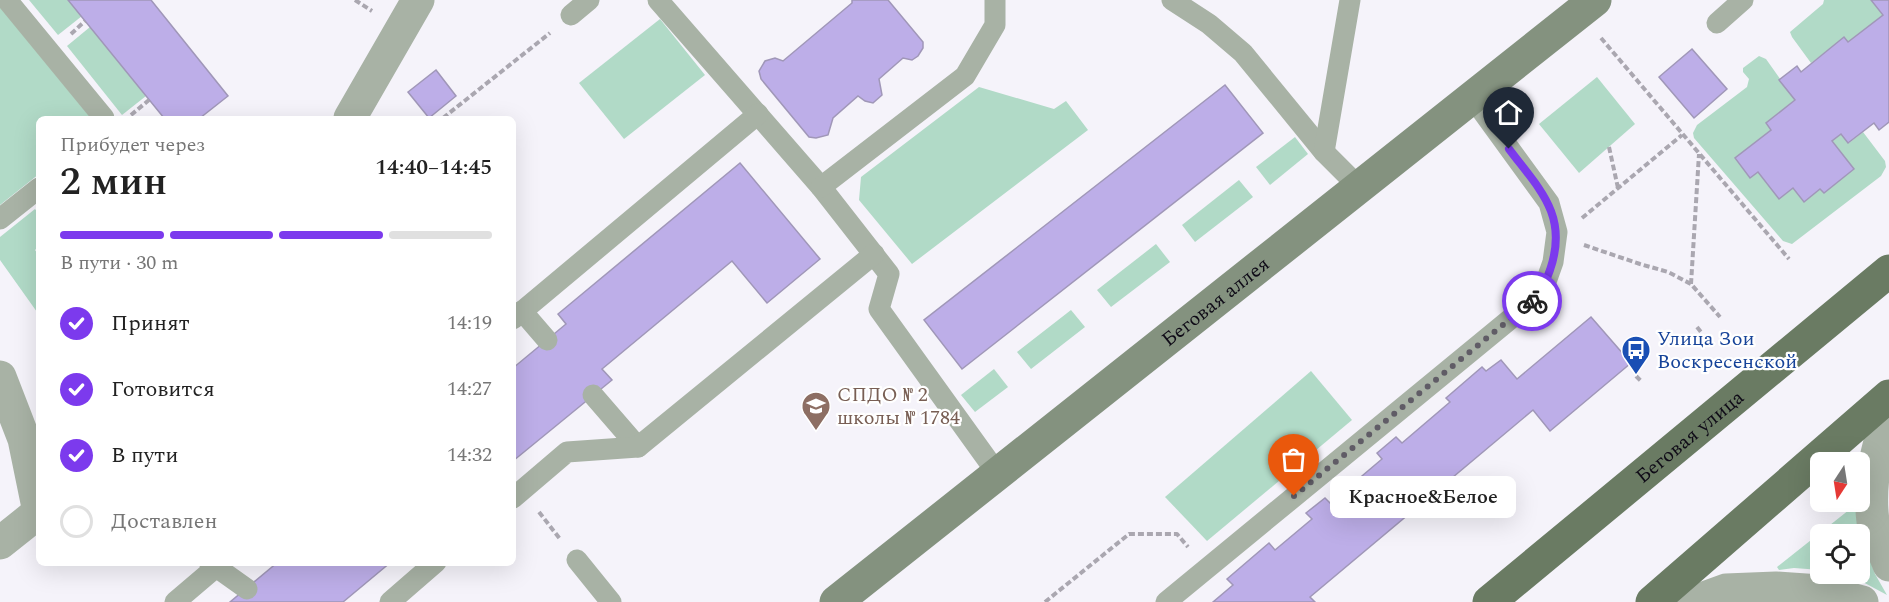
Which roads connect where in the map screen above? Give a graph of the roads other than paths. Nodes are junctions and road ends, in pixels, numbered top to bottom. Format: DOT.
graph roads {
  1 [pos="7,0"];
  2 [pos="418,0"];
  3 [pos="590,0"];
  4 [pos="658,0"];
  5 [pos="995,0"];
  6 [pos="1172,0"];
  7 [pos="1350,0"];
  8 [pos="1595,0"];
  9 [pos="1743,0"];
  10 [pos="571,15"];
  11 [pos="1717,23"];
  12 [pos="1472,97"];
  13 [pos="758,114"];
  14 [pos="102,116"];
  15 [pos="351,116"];
  16 [pos="1324,152"];
  17 [pos="821,187"];
  18 [pos="1359,187"];
  19 [pos="36,190"];
  20 [pos="0,219"];
  21 [pos="874,254"];
  22 [pos="1889,271"];
  23 [pos="518,315"];
  24 [pos="547,340"];
  25 [pos="0,377"];
  26 [pos="593,395"];
  27 [pos="1889,396"];
  28 [pos="1889,411"];
  29 [pos="638,447"];
  30 [pos="997,473"];
  31 [pos="517,494"];
  32 [pos="36,497"];
  33 [pos="36,514"];
  34 [pos="0,543"];
  35 [pos="578,560"];
  36 [pos="1889,565"];
  37 [pos="214,566"];
  38 [pos="218,566"];
  39 [pos="431,566"];
  40 [pos="247,589"];
  41 [pos="175,602"];
  42 [pos="390,602"];
  43 [pos="611,602"];
  44 [pos="836,602"];
  45 [pos="1166,602"];
  46 [pos="1489,602"];
  47 [pos="1652,602"];
  48 [pos="1693,602"];
  49 [pos="1862,602"];
  1 -- 14 [label="lane"];
  2 -- 15 [label="street"];
  3 -- 10 [label="lane"];
  4 -- 13 [label="lane"];
  5 -- 17 [label="lane"];
  6 -- 16 [label="lane"];
  7 -- 16 [label="lane"];
  8 -- 12 [label="street, Беговая аллея"];
  9 -- 11 [label="lane"];
  12 -- 18 [label="street, Беговая аллея"];
  12 -- 45 [label="lane"];
  13 -- 17 [label="lane"];
  13 -- 23 [label="lane"];
  16 -- 18 [label="lane"];
  17 -- 21 [label="lane"];
  18 -- 30 [label="street, Беговая аллея"];
  19 -- 20 [label="lane"];
  21 -- 29 [label="lane"];
  21 -- 30 [label="lane"];
  22 -- 46 [label="main road, Беговая улица"];
  23 -- 24 [label="lane"];
  25 -- 32 [label="street"];
  26 -- 29 [label="lane"];
  27 -- 47 [label="main road"];
  28 -- 36 [label="street"];
  29 -- 31 [label="lane"];
  30 -- 44 [label="street, Беговая аллея"];
  33 -- 34 [label="street"];
  35 -- 43 [label="lane"];
  37 -- 41 [label="lane"];
  38 -- 40 [label="lane"];
  39 -- 42 [label="lane"];
  48 -- 49 [label="street"];
}
